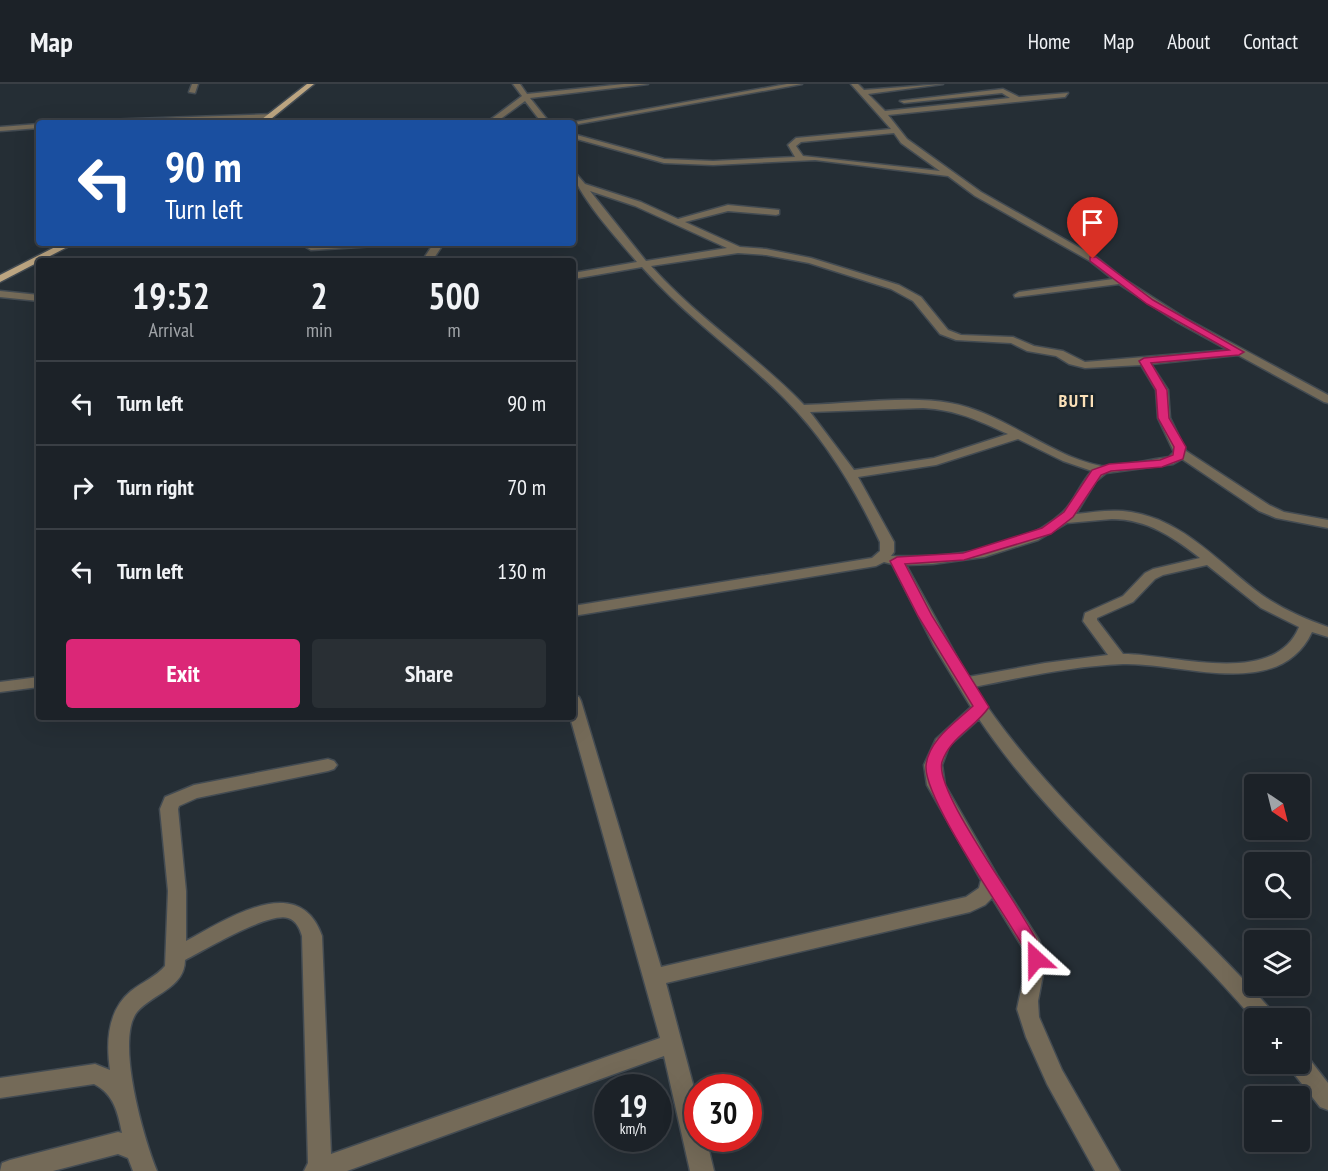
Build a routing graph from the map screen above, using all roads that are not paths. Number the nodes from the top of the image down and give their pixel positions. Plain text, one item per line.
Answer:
1 (311, 84) edge
2 (516, 84) edge
3 (645, 84) edge
4 (798, 84) edge
5 (854, 84) edge
6 (940, 84) edge
7 (862, 92) junction
8 (1065, 95) dead end
9 (527, 96) junction
10 (1020, 101) junction
11 (896, 102) dead end
12 (884, 108) junction
13 (271, 116) junction
14 (160, 120) edge
15 (265, 120) edge
16 (494, 120) edge
17 (544, 120) edge
18 (576, 122) edge
19 (36, 126) edge
20 (0, 129) edge
21 (896, 131) junction
22 (576, 137) edge
23 (800, 158) junction
24 (949, 175) junction
25 (576, 178) edge
26 (776, 212) dead end
27 (677, 222) junction
28 (64, 246) edge
29 (327, 246) edge
30 (311, 247) dead end
31 (738, 250) junction
32 (41, 258) edge
33 (36, 260) edge
34 (646, 264) junction
35 (576, 276) edge
36 (0, 279) edge
37 (1121, 281) junction
38 (0, 294) edge
39 (1018, 295) dead end
40 (36, 298) edge
41 (1239, 352) junction
42 (1144, 361) junction
43 (1328, 400) edge
44 (801, 409) junction
45 (1018, 435) junction
46 (1181, 453) junction
47 (1102, 470) junction
48 (849, 475) junction
49 (1063, 519) junction
50 (1328, 524) edge
51 (889, 560) junction
52 (1210, 560) junction
53 (576, 610) edge
54 (1307, 626) junction
55 (1328, 632) edge
56 (1119, 659) junction
57 (36, 682) edge
58 (966, 683) junction
59 (0, 687) edge
60 (981, 707) junction
61 (576, 711) edge
62 (328, 765) dead end
63 (990, 880) junction
64 (175, 956) junction
65 (655, 977) junction
66 (1256, 1008) edge
67 (673, 1043) junction
68 (1308, 1074) edge
69 (0, 1088) edge
70 (123, 1093) junction
71 (1328, 1100) edge
72 (136, 1150) junction
73 (318, 1170) edge
74 (10, 1171) edge
75 (145, 1171) edge
76 (702, 1171) edge
77 (1108, 1171) edge

1 - 13 main road
2 - 9 street
3 - 9 street
4 - 18 street
5 - 7 street
6 - 7 street
7 - 12 street
8 - 10 street
9 - 16 street
9 - 17 street
10 - 11 street
10 - 12 street
12 - 21 street
13 - 14 street
13 - 15 main road
19 - 20 street
21 - 23 street
21 - 24 street
22 - 23 street
23 - 24 street
24 - 37 street
25 - 27 street
25 - 34 street
26 - 27 street
27 - 31 street
28 - 32 main road
29 - 30 street
31 - 34 street
31 - 42 street
33 - 36 main road
34 - 35 street
34 - 44 street
37 - 39 street
37 - 41 street
38 - 40 street
41 - 42 street
41 - 43 street
42 - 46 street
44 - 45 street
44 - 48 street
45 - 47 street
45 - 48 street
46 - 47 street
46 - 50 street
47 - 49 street
48 - 51 street
49 - 51 street
49 - 52 street
51 - 53 street
51 - 58 street
52 - 54 street
52 - 56 street
54 - 55 street
54 - 56 street
56 - 58 street
57 - 59 street
58 - 60 street
60 - 63 street
60 - 66 street
61 - 65 street
62 - 64 street
63 - 65 street
63 - 77 street
64 - 70 street
64 - 73 street
65 - 67 street
67 - 73 street
67 - 76 street
68 - 71 street
69 - 70 street
70 - 72 street
72 - 74 street
72 - 75 street

